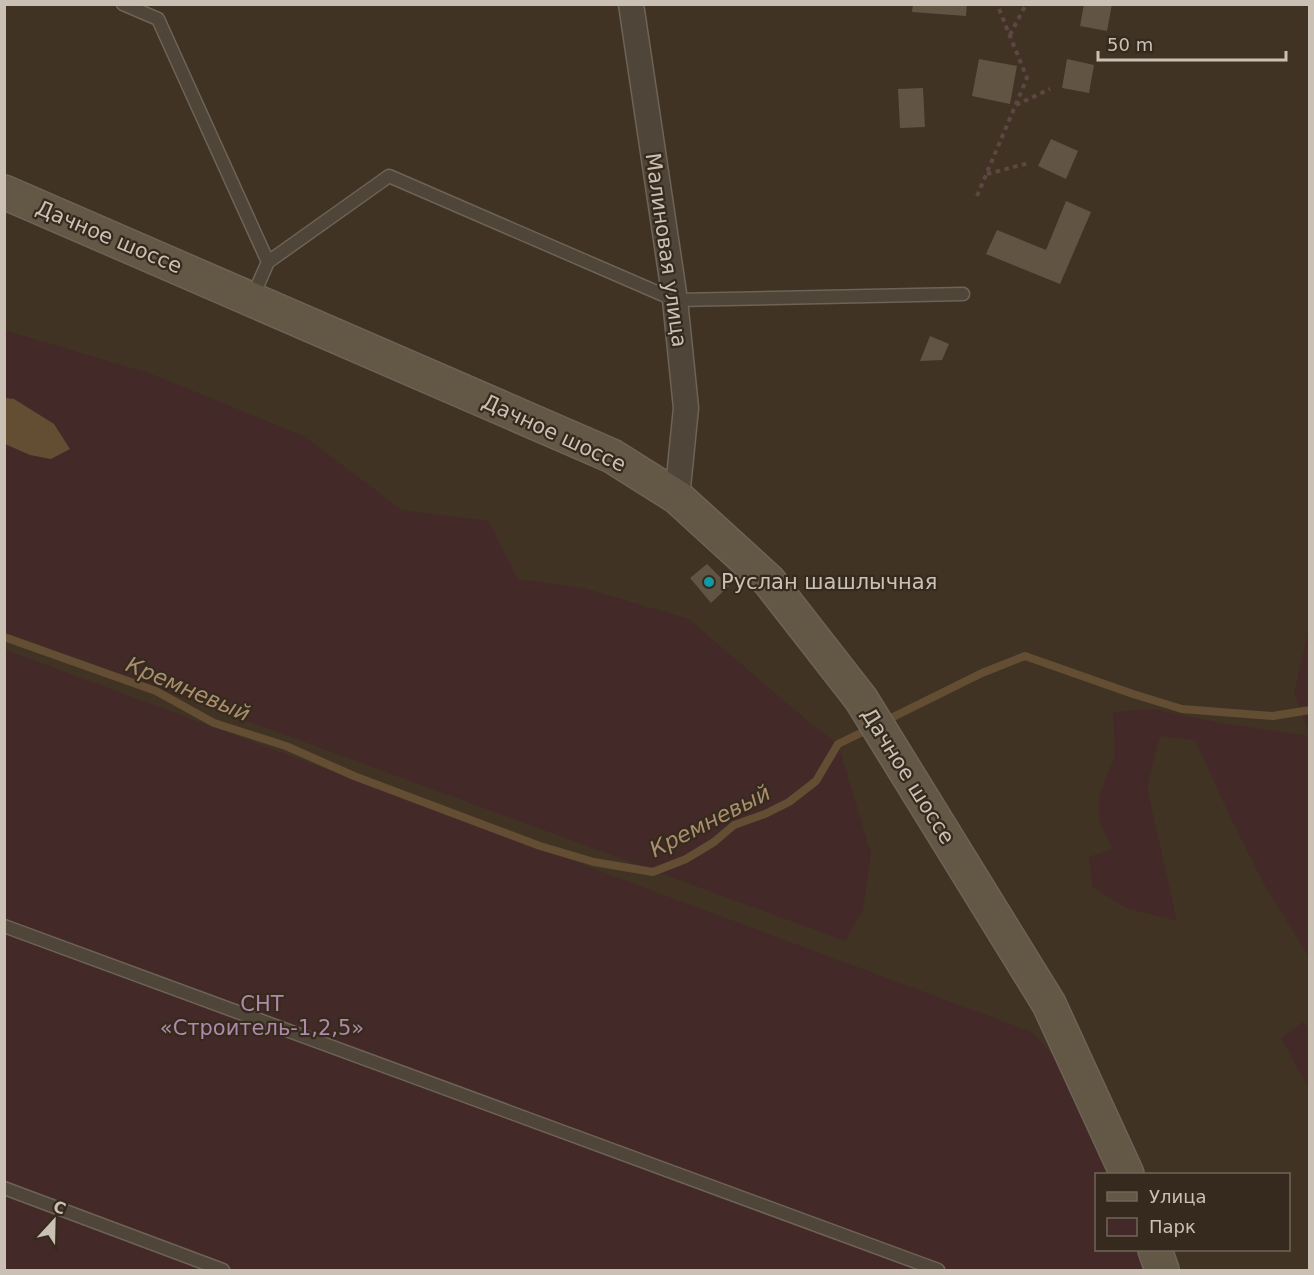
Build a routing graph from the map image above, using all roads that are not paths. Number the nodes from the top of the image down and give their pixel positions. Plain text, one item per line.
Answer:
1 (123, 4) edge
2 (631, 4) edge
3 (4, 192) edge
4 (268, 262) junction
5 (963, 294) dead end
6 (252, 299) junction
7 (675, 300) junction
8 (677, 496) junction
9 (4, 926) edge
10 (1127, 1173) edge
11 (4, 1188) edge
12 (1155, 1251) edge
13 (224, 1270) edge
14 (938, 1270) edge
15 (1162, 1270) edge

1 - 4 lane
2 - 7 street, Малиновая улица
3 - 6 main road, Дачное шоссе
4 - 6 lane
4 - 7 lane
5 - 7 lane
6 - 8 main road, Дачное шоссе
7 - 8 street, Малиновая улица
8 - 10 main road, Дачное шоссе
9 - 14 lane
11 - 13 lane
12 - 15 main road

